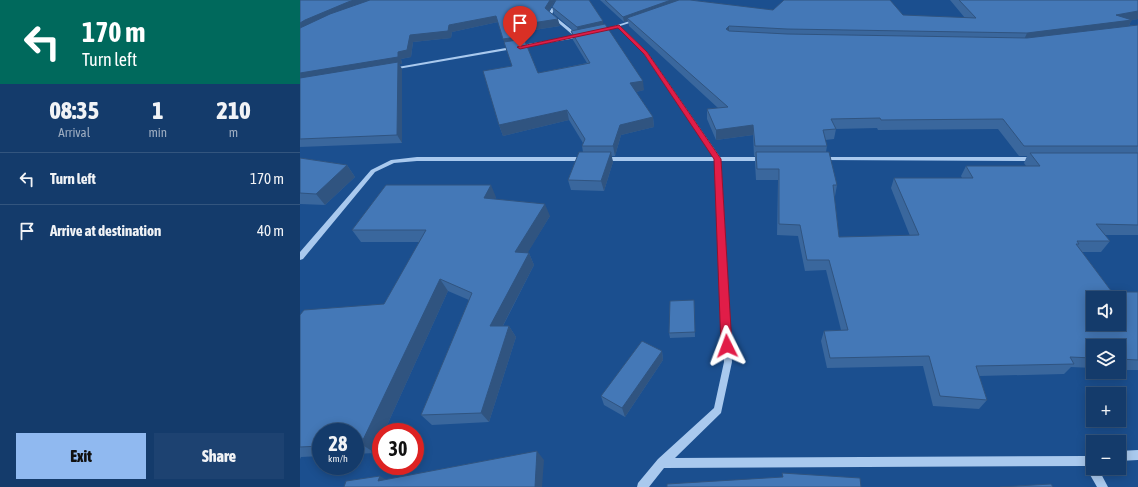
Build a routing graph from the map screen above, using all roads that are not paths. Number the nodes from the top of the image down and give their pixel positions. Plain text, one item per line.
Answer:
1 (563, 0) edge
2 (640, 19) edge
3 (619, 27) junction
4 (598, 32) edge
5 (584, 35) edge
6 (577, 37) junction
7 (384, 71) edge
8 (718, 159) junction
9 (773, 159) edge
10 (813, 159) edge
11 (1043, 159) edge
12 (300, 257) edge
13 (1138, 455) edge
14 (1126, 456) edge
15 (1086, 460) edge
16 (662, 463) junction
17 (1097, 475) edge
18 (642, 487) edge
19 (1103, 487) edge

1 - 6 street
2 - 3 street
3 - 4 street
3 - 8 street
5 - 6 street
6 - 7 street
8 - 9 street
8 - 12 street
8 - 16 street
10 - 11 street
13 - 14 street
15 - 16 street
16 - 18 street
17 - 19 street

